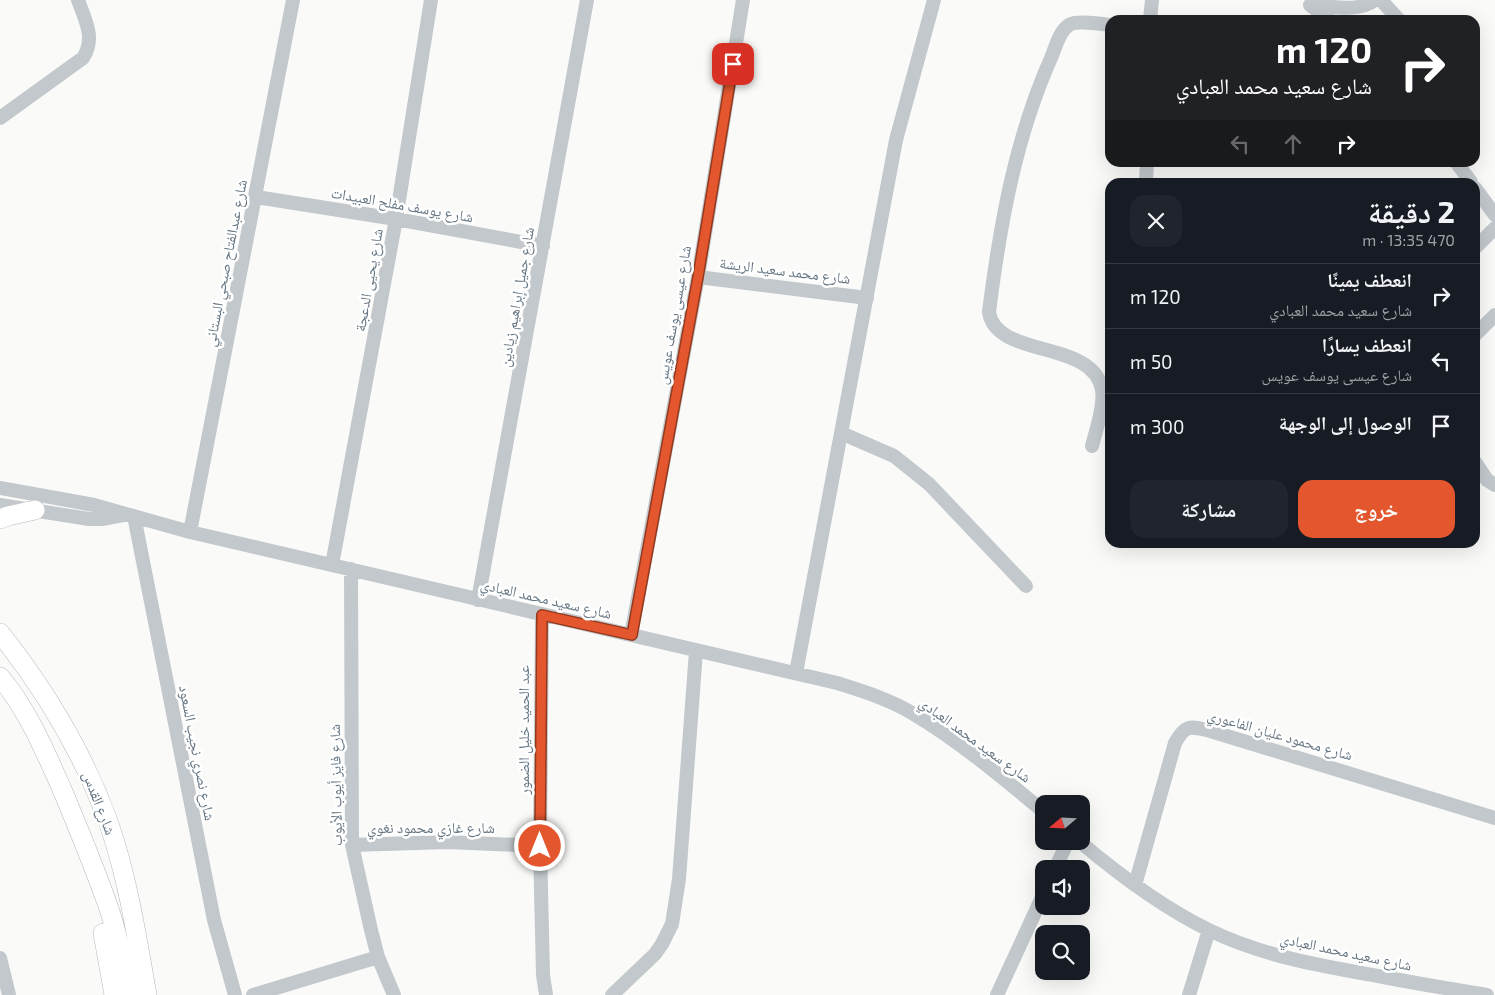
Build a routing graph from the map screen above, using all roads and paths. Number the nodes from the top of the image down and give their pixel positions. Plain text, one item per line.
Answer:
1 (78, 0) edge
2 (293, 0) edge
3 (431, 0) edge
4 (587, 0) edge
5 (743, 0) edge
6 (934, 0) edge
7 (1152, 0) edge
8 (1375, 0) edge
9 (1381, 0) edge
10 (1306, 3) edge
11 (1150, 15) edge
12 (1322, 15) edge
13 (1394, 15) edge
14 (1105, 24) edge
15 (0, 118) edge
16 (1480, 195) edge
17 (256, 197) junction
18 (1495, 215) edge
19 (396, 219) junction
20 (1495, 228) edge
21 (1480, 243) edge
22 (543, 246) junction
23 (698, 277) junction
24 (867, 298) junction
25 (1495, 315) edge
26 (1480, 330) edge
27 (841, 433) junction
28 (1092, 446) dead end
29 (1480, 470) edge
30 (1495, 485) edge
31 (0, 488) edge
32 (0, 505) edge
33 (35, 510) junction
34 (130, 515) junction
35 (0, 520) edge
36 (190, 532) junction
37 (332, 566) junction
38 (351, 569) junction
39 (1026, 586) dead end
40 (478, 600) junction
41 (542, 615) junction
42 (0, 633) edge
43 (632, 635) junction
44 (696, 651) junction
45 (796, 673) junction
46 (1, 681) edge
47 (87, 770) junction
48 (60, 785) junction
49 (1035, 805) edge
50 (1495, 818) edge
51 (352, 845) junction
52 (540, 846) junction
53 (1090, 850) edge
54 (1135, 885) junction
55 (108, 904) junction
56 (1035, 913) edge
57 (1209, 930) junction
58 (378, 957) junction
59 (0, 958) edge
60 (1454, 992) edge
61 (9, 995) edge
62 (114, 995) edge
63 (130, 995) edge
64 (147, 995) edge
65 (234, 995) edge
66 (253, 995) edge
67 (394, 995) edge
68 (546, 995) edge
69 (612, 995) edge
70 (997, 995) edge
71 (1189, 995) edge
72 (1487, 995) edge

1 - 15 street
2 - 17 street, شارع عبدالفتاح صبحي البستاني
3 - 19 street, شارع يحيى الدعجة
4 - 22 street, شارع جميل إبراهيم زيادين
5 - 23 street, شارع عيسى يوسف عويس
6 - 24 street
7 - 11 street
8 - 10 street
9 - 13 street
10 - 12 street
14 - 28 street
16 - 18 street
17 - 19 street, شارع يوسف مفلح العبيدات
17 - 36 street, شارع عبدالفتاح صبحي البستاني
19 - 22 street, شارع يوسف مفلح العبيدات
19 - 37 street, شارع يحيى الدعجة
20 - 21 street
22 - 40 street, شارع جميل إبراهيم زيادين
23 - 24 street, شارع محمد سعيد الريشة
23 - 43 street, شارع عيسى يوسف عويس
24 - 27 street
25 - 26 street
27 - 39 street
27 - 45 street
29 - 30 street
31 - 34 street, شارع سعيد محمد العبادي
32 - 33 street, شارع سعيد محمد العبادي
33 - 34 street, شارع سعيد محمد العبادي
33 - 35 highway
34 - 36 street, شارع سعيد محمد العبادي
34 - 65 street, شارع نصري نجيب السعود
36 - 37 street, شارع سعيد محمد العبادي
37 - 38 street, شارع سعيد محمد العبادي
38 - 40 street, شارع سعيد محمد العبادي
38 - 51 street, شارع فايز أيوب الأيوب
40 - 41 street, شارع سعيد محمد العبادي
41 - 43 street, شارع سعيد محمد العبادي
41 - 52 street, عبد الحميد خليل الضمور
42 - 47 highway, شارع القدس
43 - 44 street, شارع سعيد محمد العبادي
44 - 45 street, شارع سعيد محمد العبادي
44 - 69 street
45 - 49 street, شارع سعيد محمد العبادي
46 - 48 highway, شارع القدس
47 - 48 highway
47 - 64 highway, شارع القدس
48 - 55 highway, شارع القدس
50 - 54 street, شارع محمود عليان الفاعوري
51 - 52 street, شارع غازي محمود نغوي
51 - 58 street, شارع فايز أيوب الأيوب
52 - 68 street, عبد الحميد خليل الضمور
53 - 54 street, شارع سعيد محمد العبادي
54 - 57 street, شارع سعيد محمد العبادي
55 - 62 highway
55 - 63 highway, شارع القدس
56 - 70 street
57 - 60 street, شارع سعيد محمد العبادي
57 - 71 street
58 - 66 street
58 - 67 street, شارع فايز أيوب الأيوب
59 - 61 street
60 - 72 street, شارع سعيد محمد العبادي

